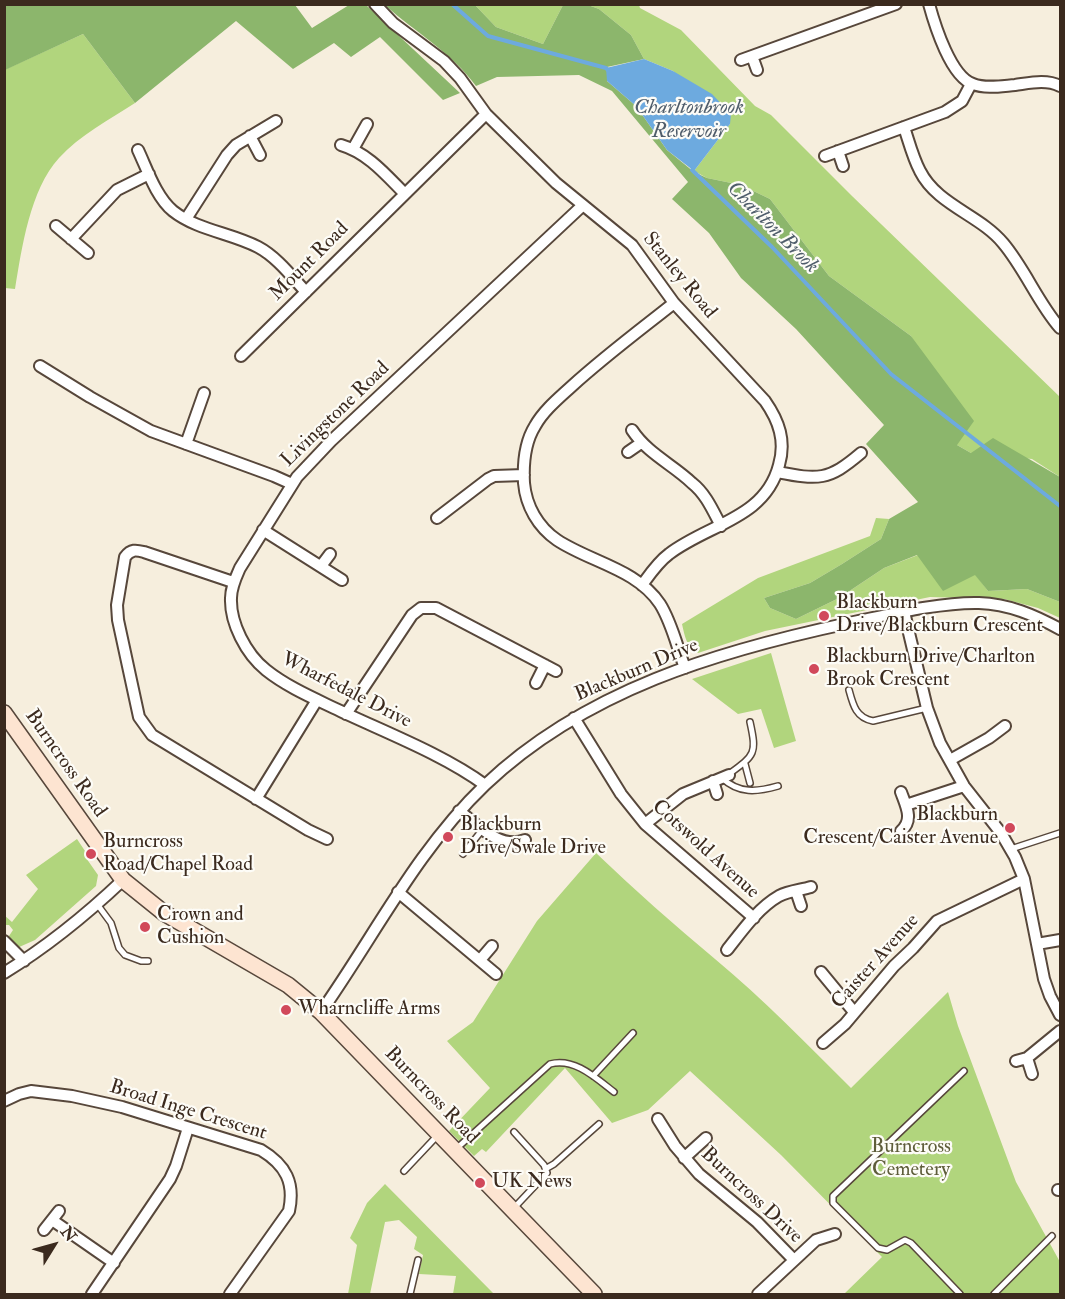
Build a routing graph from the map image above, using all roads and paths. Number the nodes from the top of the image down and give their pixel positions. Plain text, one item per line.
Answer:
1 (375, 4) edge
2 (896, 4) edge
3 (930, 4) edge
4 (752, 57) junction
5 (741, 60) dead end
6 (757, 70) dead end
7 (971, 84) junction
8 (1060, 86) edge
9 (486, 114) junction
10 (276, 121) dead end
11 (367, 124) dead end
12 (904, 127) junction
13 (250, 136) junction
14 (341, 145) dead end
15 (354, 148) junction
16 (138, 150) dead end
17 (838, 151) junction
18 (260, 155) dead end
19 (825, 156) dead end
20 (843, 166) dead end
21 (149, 174) junction
22 (405, 194) junction
23 (582, 206) junction
24 (186, 219) junction
25 (56, 226) dead end
26 (71, 239) junction
27 (88, 253) dead end
28 (306, 292) junction
29 (674, 303) junction
30 (1060, 327) edge
31 (241, 356) dead end
32 (40, 366) dead end
33 (204, 393) dead end
34 (632, 430) dead end
35 (640, 443) junction
36 (186, 444) junction
37 (628, 452) dead end
38 (861, 453) dead end
39 (777, 472) junction
40 (524, 475) junction
41 (292, 484) junction
42 (437, 518) dead end
43 (721, 526) junction
44 (263, 530) junction
45 (330, 554) dead end
46 (321, 566) junction
47 (342, 580) dead end
48 (233, 582) junction
49 (642, 585) junction
50 (904, 612) junction
51 (1060, 628) edge
52 (546, 665) junction
53 (685, 668) junction
54 (556, 671) dead end
55 (536, 683) dead end
56 (849, 690) dead end
57 (317, 700) junction
58 (927, 708) junction
59 (4, 713) edge
60 (346, 714) junction
61 (574, 718) junction
62 (750, 722) dead end
63 (1005, 726) dead end
64 (950, 760) junction
65 (745, 764) junction
66 (721, 778) junction
67 (750, 783) dead end
68 (485, 785) junction
69 (778, 786) dead end
70 (964, 786) junction
71 (901, 792) dead end
72 (717, 794) dead end
73 (256, 799) junction
74 (906, 805) junction
75 (459, 812) junction
76 (645, 824) junction
77 (483, 829) junction
78 (901, 831) dead end
79 (1060, 833) edge
80 (327, 838) dead end
81 (525, 840) dead end
82 (1010, 849) junction
83 (463, 854) dead end
84 (1024, 879) junction
85 (123, 880) junction
86 (811, 887) dead end
87 (796, 891) junction
88 (398, 892) junction
89 (98, 904) junction
90 (801, 906) dead end
91 (754, 918) junction
92 (1060, 940) edge
93 (4, 941) edge
94 (1037, 944) junction
95 (492, 946) dead end
96 (727, 950) dead end
97 (480, 960) junction
98 (24, 961) junction
99 (148, 961) dead end
100 (821, 972) dead end
101 (4, 973) edge
102 (496, 974) dead end
103 (321, 1012) junction
104 (854, 1012) junction
105 (1060, 1015) edge
106 (1060, 1031) edge
107 (633, 1034) dead end
108 (823, 1043) dead end
109 (1028, 1058) junction
110 (1016, 1061) dead end
111 (964, 1071) dead end
112 (1032, 1074) dead end
113 (593, 1076) junction
114 (614, 1092) dead end
115 (4, 1101) edge
116 (658, 1119) dead end
117 (599, 1124) dead end
118 (188, 1128) junction
119 (514, 1132) dead end
120 (438, 1135) junction
121 (706, 1138) dead end
122 (454, 1150) junction
123 (684, 1158) junction
124 (547, 1168) junction
125 (404, 1171) dead end
126 (512, 1210) junction
127 (44, 1230) dead end
128 (835, 1233) dead end
129 (1052, 1236) dead end
130 (418, 1260) dead end
131 (794, 1260) junction
132 (114, 1263) junction
133 (92, 1294) edge
134 (230, 1294) edge
135 (410, 1294) edge
136 (594, 1294) edge
137 (758, 1294) edge
138 (960, 1294) edge
139 (994, 1294) edge

1 - 9 street, Stanley Road
2 - 4 street
3 - 7 street
4 - 5 street
4 - 6 street
7 - 8 street
7 - 12 street
9 - 22 street, Mount Road
9 - 23 street, Stanley Road
10 - 13 street
11 - 15 street
12 - 17 street
12 - 30 street
13 - 18 street
13 - 24 street
14 - 15 street
15 - 22 street
16 - 21 street
17 - 19 street
17 - 20 street
21 - 24 street
21 - 26 street
22 - 28 street, Mount Road
23 - 29 street, Stanley Road
23 - 41 street, Livingstone Road
24 - 28 street
25 - 26 street
26 - 27 street
28 - 31 street, Mount Road
29 - 39 street, Stanley Road
29 - 40 street
32 - 36 street, Livingstone Road
33 - 36 street
34 - 35 street
35 - 37 street
35 - 43 street
36 - 41 street, Livingstone Road
38 - 39 street
39 - 43 street, Stanley Road
40 - 42 street
40 - 49 street
41 - 44 street, Wharfedale Drive
43 - 49 street, Stanley Road
44 - 46 street
44 - 48 street, Wharfedale Drive
45 - 46 street
46 - 47 street
48 - 57 street, Wharfedale Drive
48 - 73 street
49 - 53 street
50 - 51 street, Blackburn Drive
50 - 53 street, Blackburn Drive
50 - 58 street
52 - 54 street
52 - 55 street
52 - 60 street
53 - 61 street, Blackburn Drive
56 - 58 lane
57 - 60 street, Wharfedale Drive
57 - 73 street
58 - 64 street
59 - 85 main road, Burncross Road
60 - 68 street, Wharfedale Drive
61 - 68 street, Blackburn Drive
61 - 76 street, Cotswold Avenue
62 - 65 lane
63 - 64 street
64 - 70 street
65 - 66 lane
65 - 67 lane
66 - 69 lane
66 - 72 street
66 - 76 street
68 - 75 street, Blackburn Drive
70 - 74 street
70 - 82 street
71 - 74 street
73 - 80 street
74 - 78 street
75 - 77 street
75 - 88 street, Blackburn Drive
76 - 91 street, Cotswold Avenue
77 - 81 street
77 - 83 lane
79 - 82 lane
82 - 84 street
84 - 94 street
84 - 104 street, Caister Avenue
85 - 89 street
85 - 103 main road, Burncross Road
86 - 87 street, Cotswold Avenue
87 - 90 street
87 - 91 street, Cotswold Avenue
88 - 97 street
88 - 103 street, Blackburn Drive
89 - 98 street
89 - 99 lane
91 - 96 street, Cotswold Avenue
92 - 94 street
93 - 98 street
94 - 105 street
95 - 97 street
97 - 102 street
98 - 101 street
100 - 104 street
103 - 120 main road, Burncross Road
104 - 108 street, Caister Avenue
106 - 109 street
107 - 113 lane
109 - 110 street
109 - 112 street
111 - 138 lane
113 - 114 lane
113 - 122 lane
115 - 118 street, Broad Inge Crescent
116 - 123 street, Burncross Drive
117 - 124 lane
118 - 132 street
118 - 134 street, Broad Inge Crescent
119 - 124 lane
120 - 122 main road, Burncross Road
120 - 125 lane
121 - 123 street, Burncross Drive
122 - 126 main road, Burncross Road
123 - 131 street, Burncross Drive
124 - 126 lane
126 - 136 main road, Burncross Road
127 - 132 street
128 - 131 street, Burncross Drive
129 - 139 lane
130 - 135 lane
131 - 137 street, Burncross Drive
132 - 133 street

